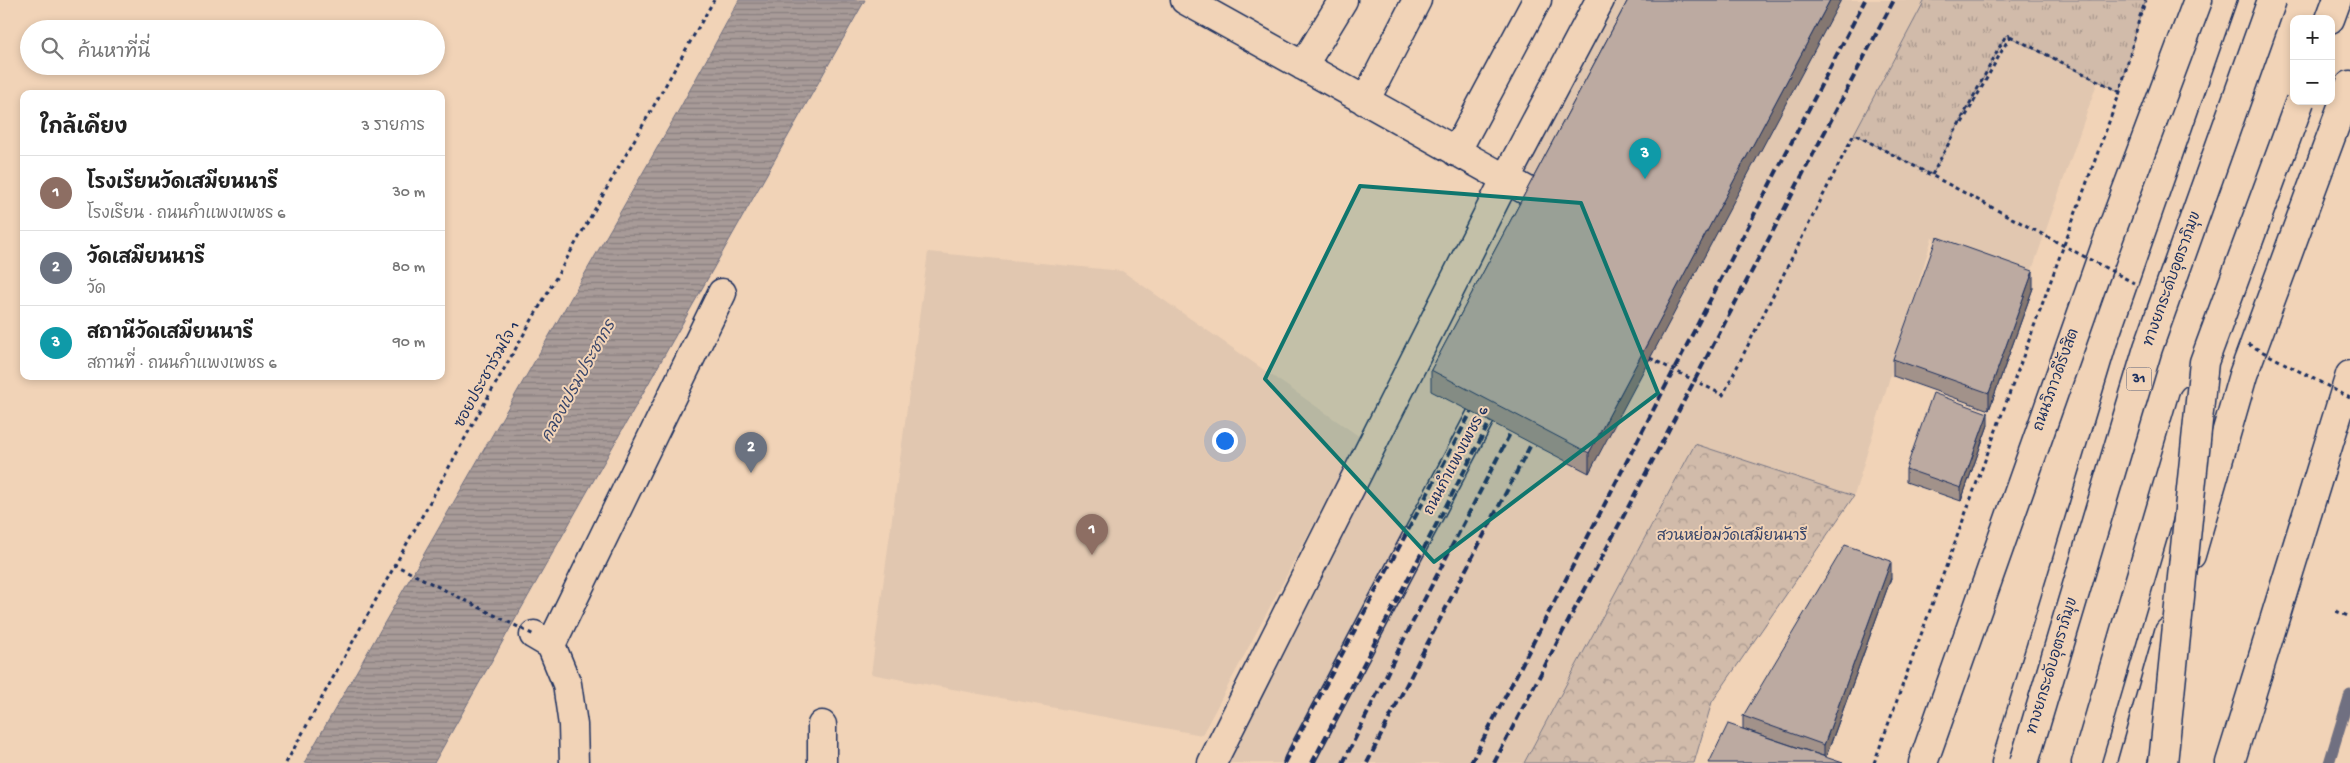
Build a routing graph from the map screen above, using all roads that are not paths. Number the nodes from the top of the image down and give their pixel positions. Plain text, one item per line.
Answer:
1 (1185, 0) edge
2 (1343, 0) edge
3 (1417, 0) edge
4 (1537, 0) edge
5 (1600, 0) edge
6 (2198, 0) edge
7 (2253, 0) edge
8 (2272, 0) edge
9 (2337, 0) edge
10 (2331, 15) edge
11 (1303, 66) junction
12 (2350, 85) edge
13 (1365, 101) junction
14 (2299, 105) edge
15 (1456, 152) junction
16 (1505, 180) junction
17 (1583, 221) edge
18 (722, 292) dead end
19 (1510, 361) edge
20 (2204, 362) junction
21 (2350, 375) edge
22 (822, 725) dead end
23 (574, 763) edge
24 (822, 763) edge
25 (1212, 763) edge
26 (1298, 763) edge
27 (1924, 763) edge
28 (2006, 763) edge
29 (2024, 763) edge
30 (2086, 763) edge
31 (2132, 763) edge
32 (2163, 763) edge
33 (2230, 763) edge

1 - 11 main road
2 - 11 main road
3 - 13 main road
4 - 15 main road
5 - 16 main road
6 - 27 main road, ถนนวิภาวดีรังสิต
7 - 28 main road, 31
8 - 29 main road, ทางยกระดับอุตราภิมุข / 31, bridge
9 - 10 main road
11 - 13 main road
12 - 31 main road
13 - 15 main road
14 - 20 main road, bridge
15 - 16 main road
16 - 17 main road
16 - 25 main road
18 - 23 main road
19 - 26 main road, ถนนกำแพงเพชร 6
20 - 30 main road, bridge
20 - 32 main road, bridge
21 - 33 main road
22 - 24 main road

